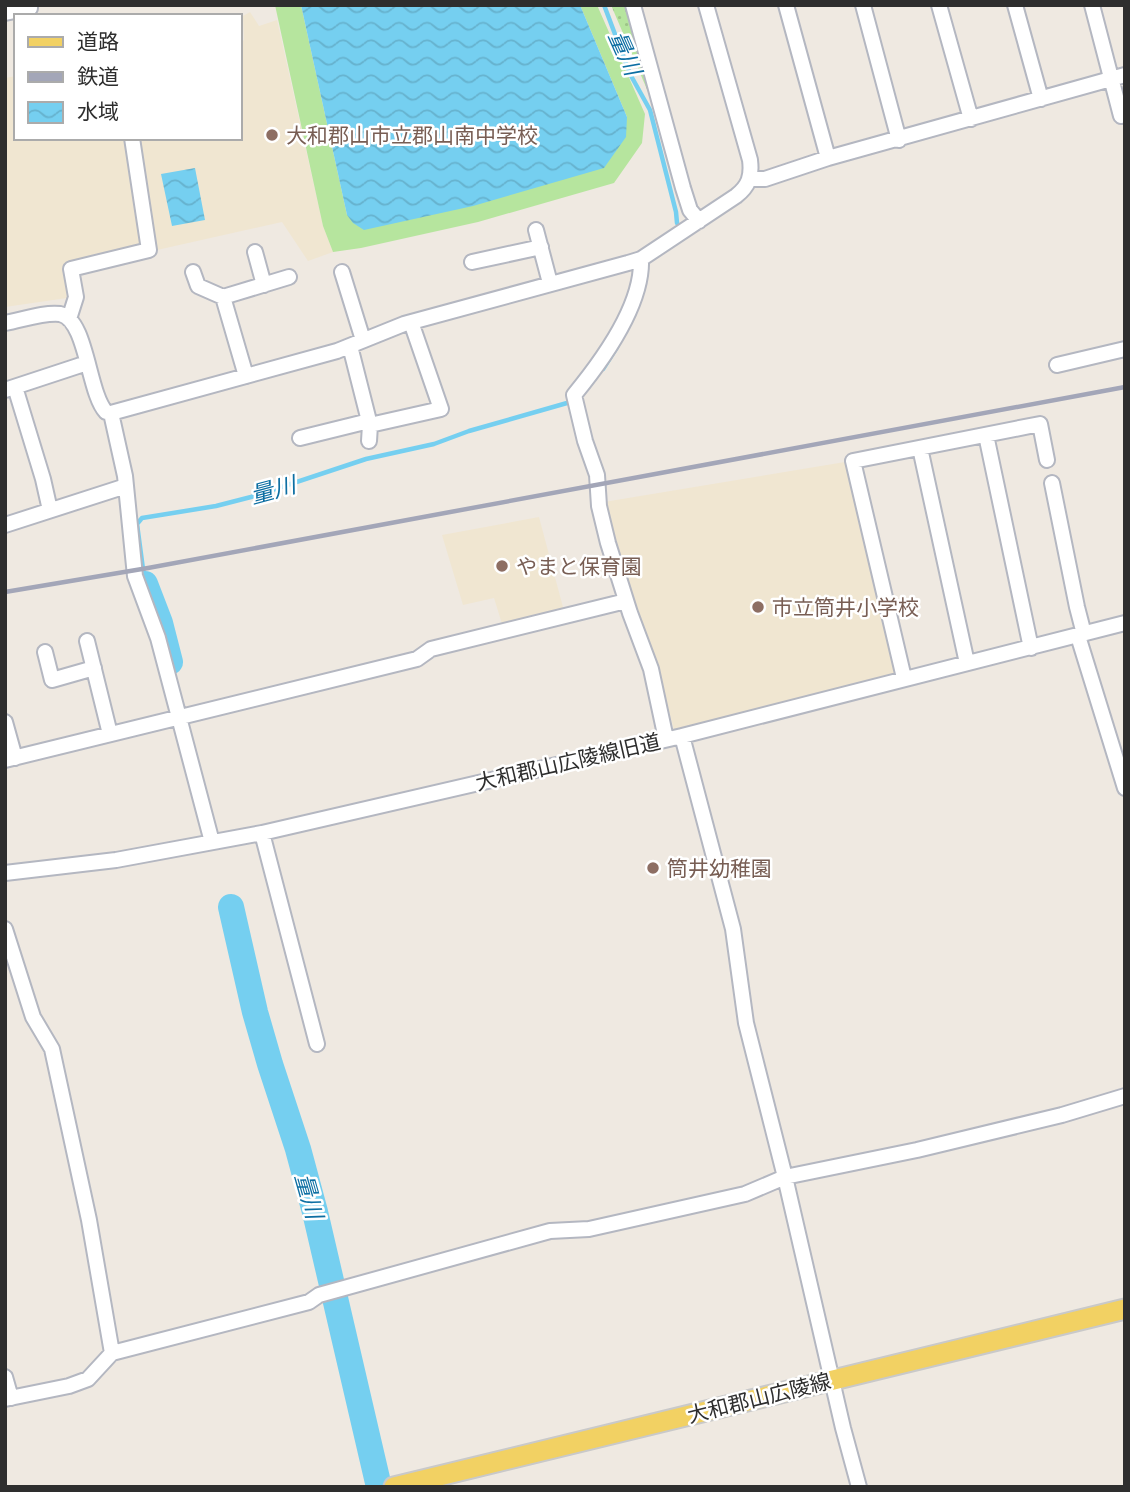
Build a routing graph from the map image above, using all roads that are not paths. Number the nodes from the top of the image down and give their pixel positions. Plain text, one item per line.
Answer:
1 (633, 5) edge
2 (706, 5) edge
3 (786, 5) edge
4 (863, 5) edge
5 (939, 5) edge
6 (1015, 5) edge
7 (1092, 5) edge
8 (30, 10) edge
9 (5, 13) edge
10 (1118, 77) edge
11 (1041, 99) junction
12 (1121, 116) dead end
13 (971, 119) junction
14 (899, 139) junction
15 (132, 140) edge
16 (828, 158) junction
17 (750, 179) junction
18 (699, 221) junction
19 (536, 230) dead end
20 (541, 247) junction
21 (255, 252) dead end
22 (641, 258) junction
23 (472, 262) dead end
24 (193, 272) dead end
25 (342, 272) dead end
26 (289, 278) dead end
27 (551, 283) junction
28 (264, 285) junction
29 (223, 297) junction
30 (69, 319) junction
31 (411, 322) junction
32 (5, 323) edge
33 (356, 343) junction
34 (1125, 349) edge
35 (87, 363) junction
36 (1057, 365) dead end
37 (246, 376) junction
38 (10, 389) edge
39 (111, 413) junction
40 (370, 423) junction
41 (986, 435) junction
42 (300, 438) dead end
43 (369, 441) dead end
44 (920, 448) junction
45 (1047, 460) dead end
46 (1052, 483) dead end
47 (126, 485) junction
48 (50, 510) junction
49 (5, 525) edge
50 (626, 601) junction
51 (1125, 623) edge
52 (1081, 635) junction
53 (87, 641) dead end
54 (1031, 648) junction
55 (45, 652) dead end
56 (967, 663) junction
57 (94, 668) junction
58 (904, 678) junction
59 (182, 716) junction
60 (5, 722) edge
61 (110, 734) junction
62 (682, 736) junction
63 (666, 738) junction
64 (10, 759) edge
65 (1125, 788) edge
66 (262, 833) junction
67 (212, 842) junction
68 (5, 873) edge
69 (5, 929) edge
70 (317, 1044) dead end
71 (1125, 1096) edge
72 (785, 1177) junction
73 (1125, 1309) edge
74 (112, 1353) junction
75 (5, 1377) edge
76 (832, 1381) junction
77 (8, 1398) edge
78 (394, 1487) edge
79 (859, 1487) edge

1 - 18 street
2 - 17 street
3 - 16 street
4 - 14 street
5 - 13 street
6 - 11 street
7 - 10 street
8 - 9 street
10 - 11 street
10 - 12 street
11 - 13 street
13 - 14 street
14 - 16 street
15 - 30 street
16 - 17 street
17 - 18 street
18 - 22 street
19 - 20 street
20 - 23 street
20 - 27 street
21 - 28 street
22 - 27 street
22 - 50 street
24 - 29 street
25 - 33 street
26 - 28 street
27 - 31 street
28 - 29 street
29 - 37 street
30 - 32 street
30 - 35 street
31 - 33 street
31 - 40 street
33 - 37 street
33 - 40 street
34 - 36 street
35 - 38 street
35 - 39 street
37 - 39 street
38 - 48 street
39 - 47 street
40 - 42 street
40 - 43 street
41 - 44 street
41 - 45 street
41 - 54 street
44 - 56 street
44 - 58 street
46 - 52 street
47 - 48 street
47 - 59 street
48 - 49 street
50 - 59 street
50 - 63 street
51 - 52 street, 大和郡山広陵線旧道
52 - 54 street, 大和郡山広陵線旧道
52 - 65 street
53 - 57 street
54 - 56 street, 大和郡山広陵線旧道
55 - 57 street
56 - 58 street, 大和郡山広陵線旧道
57 - 61 street
58 - 62 street, 大和郡山広陵線旧道
59 - 61 street
59 - 67 street
60 - 64 street
61 - 64 street
62 - 63 street, 大和郡山広陵線旧道
62 - 72 street
63 - 66 street, 大和郡山広陵線旧道
66 - 67 street, 大和郡山広陵線旧道
66 - 70 street
67 - 68 street, 大和郡山広陵線旧道
69 - 74 street
71 - 72 street
72 - 74 street
72 - 76 street
73 - 76 main road, 大和郡山広陵線
74 - 77 street
75 - 77 street
76 - 78 main road, 大和郡山広陵線
76 - 79 street

